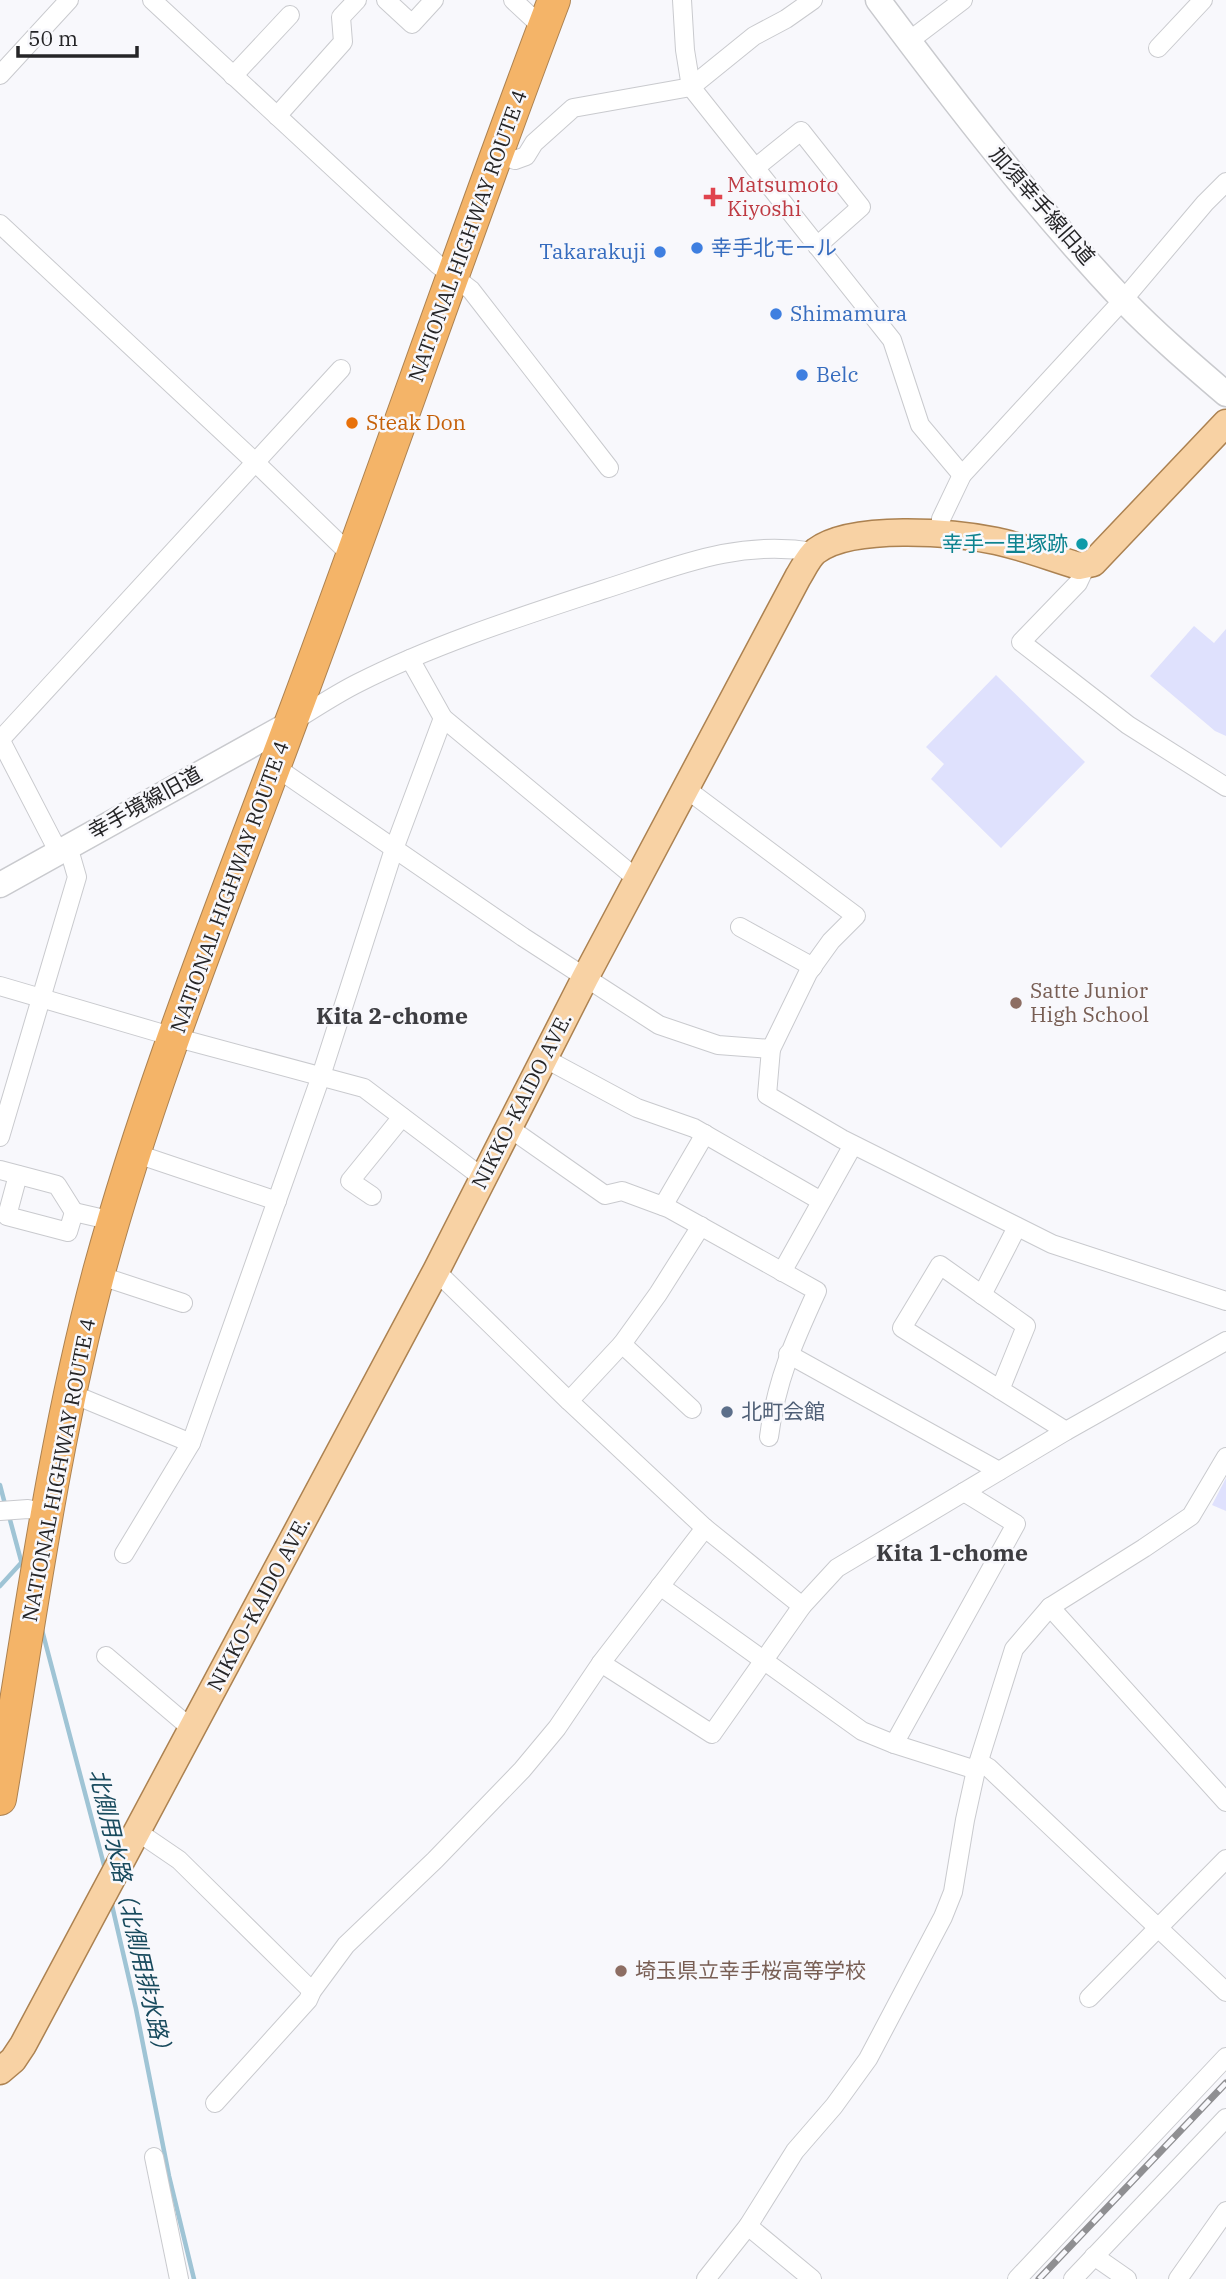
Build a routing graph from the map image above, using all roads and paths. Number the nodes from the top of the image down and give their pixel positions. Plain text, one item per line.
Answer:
1 (69, 0) edge
2 (152, 0) edge
3 (357, 0) edge
4 (386, 0) edge
5 (434, 0) edge
6 (513, 0) edge
7 (682, 0) edge
8 (813, 0) edge
9 (877, 0) edge
10 (963, 0) edge
11 (1203, 0) edge
12 (548, 14) edge
13 (290, 15) dead end
14 (909, 41) junction
15 (1158, 48) dead end
16 (0, 75) edge
17 (233, 76) junction
18 (691, 87) junction
19 (277, 116) junction
20 (497, 153) junction
21 (755, 168) junction
22 (1226, 182) edge
23 (0, 224) edge
24 (817, 246) junction
25 (453, 276) junction
26 (1123, 300) junction
27 (341, 369) dead end
28 (1226, 394) edge
29 (1226, 423) edge
30 (254, 461) junction
31 (610, 468) dead end
32 (962, 475) junction
33 (940, 534) junction
34 (814, 552) junction
35 (352, 556) junction
36 (1086, 566) junction
37 (410, 659) junction
38 (443, 718) junction
39 (291, 723) junction
40 (1, 739) edge
41 (274, 766) junction
42 (1226, 787) edge
43 (685, 788) junction
44 (63, 849) junction
45 (394, 849) junction
46 (637, 879) junction
47 (0, 885) edge
48 (740, 927) dead end
49 (813, 967) junction
50 (585, 978) junction
51 (0, 986) edge
52 (41, 998) junction
53 (174, 1037) junction
54 (771, 1049) junction
55 (544, 1058) junction
56 (321, 1076) junction
57 (401, 1117) junction
58 (508, 1127) junction
59 (705, 1134) junction
60 (0, 1137) edge
61 (853, 1145) junction
62 (134, 1153) junction
63 (0, 1170) edge
64 (18, 1175) junction
65 (483, 1178) junction
66 (372, 1196) dead end
67 (277, 1201) junction
68 (821, 1201) junction
69 (663, 1206) junction
70 (74, 1212) junction
71 (113, 1222) junction
72 (701, 1226) junction
73 (1017, 1227) junction
74 (436, 1270) junction
75 (782, 1272) junction
76 (98, 1275) junction
77 (982, 1295) junction
78 (1226, 1301) edge
79 (183, 1303) dead end
80 (1226, 1341) edge
81 (622, 1344) junction
82 (788, 1354) junction
83 (1000, 1390) junction
84 (70, 1393) junction
85 (569, 1401) junction
86 (692, 1409) dead end
87 (1066, 1431) junction
88 (769, 1437) dead end
89 (191, 1443) junction
90 (1226, 1457) edge
91 (999, 1471) junction
92 (964, 1492) junction
93 (0, 1511) edge
94 (49, 1513) junction
95 (705, 1528) junction
96 (124, 1554) dead end
97 (660, 1586) junction
98 (802, 1606) junction
99 (1050, 1607) junction
100 (106, 1656) dead end
101 (763, 1662) junction
102 (601, 1663) junction
103 (193, 1730) junction
104 (894, 1744) junction
105 (978, 1766) junction
106 (0, 1800) edge
107 (1226, 1802) edge
108 (138, 1832) junction
109 (1226, 1859) edge
110 (1158, 1926) junction
111 (312, 1991) junction
112 (1226, 1992) edge
113 (1089, 1998) dead end
114 (1226, 2057) edge
115 (0, 2071) edge
116 (215, 2102) dead end
117 (1226, 2118) edge
118 (154, 2157) dead end
119 (1226, 2211) edge
120 (748, 2226) junction
121 (1094, 2256) junction
122 (713, 2277) edge
123 (179, 2279) edge
124 (812, 2279) edge
125 (1017, 2279) edge
126 (1073, 2279) edge
127 (1127, 2279) edge
128 (1178, 2279) edge

1 - 16 street
2 - 17 street
3 - 19 street
4 - 5 street
6 - 12 street
7 - 18 street
8 - 18 street
9 - 14 street, 加須幸手線旧道
10 - 14 street
11 - 15 street
12 - 20 highway, NATIONAL HIGHWAY ROUTE 4
13 - 17 street
14 - 26 street, 加須幸手線旧道
17 - 19 street
18 - 20 street
18 - 21 street
19 - 25 street
20 - 25 highway, NATIONAL HIGHWAY ROUTE 4
21 - 24 street
21 - 24 street
22 - 26 street
23 - 30 street
24 - 32 street
25 - 31 street
25 - 35 highway, NATIONAL HIGHWAY ROUTE 4
26 - 28 street, 加須幸手線旧道
26 - 32 street
27 - 30 street
29 - 36 main road
30 - 35 street
30 - 40 street
32 - 33 street
33 - 34 main road
33 - 36 main road
34 - 37 street
34 - 43 main road, NIKKO-KAIDO AVE.
35 - 39 highway, NATIONAL HIGHWAY ROUTE 4
36 - 42 street
37 - 38 street
37 - 39 street
38 - 45 street
38 - 46 street
39 - 41 highway, NATIONAL HIGHWAY ROUTE 4
39 - 44 street, 幸手境線旧道
40 - 44 street
41 - 45 street
41 - 53 highway, NATIONAL HIGHWAY ROUTE 4
43 - 46 main road, NIKKO-KAIDO AVE.
43 - 49 street
44 - 47 street, 幸手境線旧道
44 - 52 street
45 - 50 street
45 - 56 street
46 - 50 main road, NIKKO-KAIDO AVE.
48 - 49 street
49 - 54 street
50 - 54 street
50 - 55 main road, NIKKO-KAIDO AVE.
51 - 52 street
52 - 53 street
52 - 60 street
53 - 56 street
53 - 62 highway, NATIONAL HIGHWAY ROUTE 4
54 - 61 street
55 - 58 main road, NIKKO-KAIDO AVE.
55 - 59 street
56 - 57 street
56 - 67 street
57 - 65 street
57 - 66 street
58 - 65 main road, NIKKO-KAIDO AVE.
58 - 69 street
59 - 68 street
59 - 69 street
61 - 68 street
61 - 73 street
62 - 67 street
62 - 71 highway, NATIONAL HIGHWAY ROUTE 4
63 - 64 street
64 - 70 street
64 - 70 street
65 - 74 main road, NIKKO-KAIDO AVE.
67 - 89 street
68 - 75 street
69 - 72 street
70 - 71 street
71 - 76 highway, NATIONAL HIGHWAY ROUTE 4
72 - 75 street
72 - 81 street
73 - 77 street
73 - 78 street
74 - 85 street
74 - 103 main road, NIKKO-KAIDO AVE.
75 - 82 street
76 - 79 street
76 - 84 highway, NATIONAL HIGHWAY ROUTE 4
77 - 83 street
77 - 83 street
80 - 87 street
81 - 85 street
81 - 86 street
82 - 88 street
82 - 91 street
83 - 87 street
84 - 89 street
84 - 94 highway, NATIONAL HIGHWAY ROUTE 4
85 - 95 street
87 - 91 street
89 - 96 street
90 - 99 street
91 - 92 street
92 - 98 street
92 - 104 street
93 - 94 street
94 - 106 highway, NATIONAL HIGHWAY ROUTE 4
95 - 97 street
95 - 98 street
97 - 101 street
97 - 102 street
98 - 101 street
99 - 105 street
99 - 107 street
100 - 103 street
101 - 102 street
101 - 104 street
102 - 111 street
103 - 108 main road, NIKKO-KAIDO AVE.
104 - 105 street
105 - 110 street
105 - 120 street
108 - 111 street
108 - 115 main road, NIKKO-KAIDO AVE.
109 - 110 street
110 - 112 street
110 - 113 street
111 - 116 street
114 - 125 street
117 - 121 street
118 - 123 street
119 - 128 street
120 - 122 street
120 - 124 street
121 - 126 street
121 - 127 street

